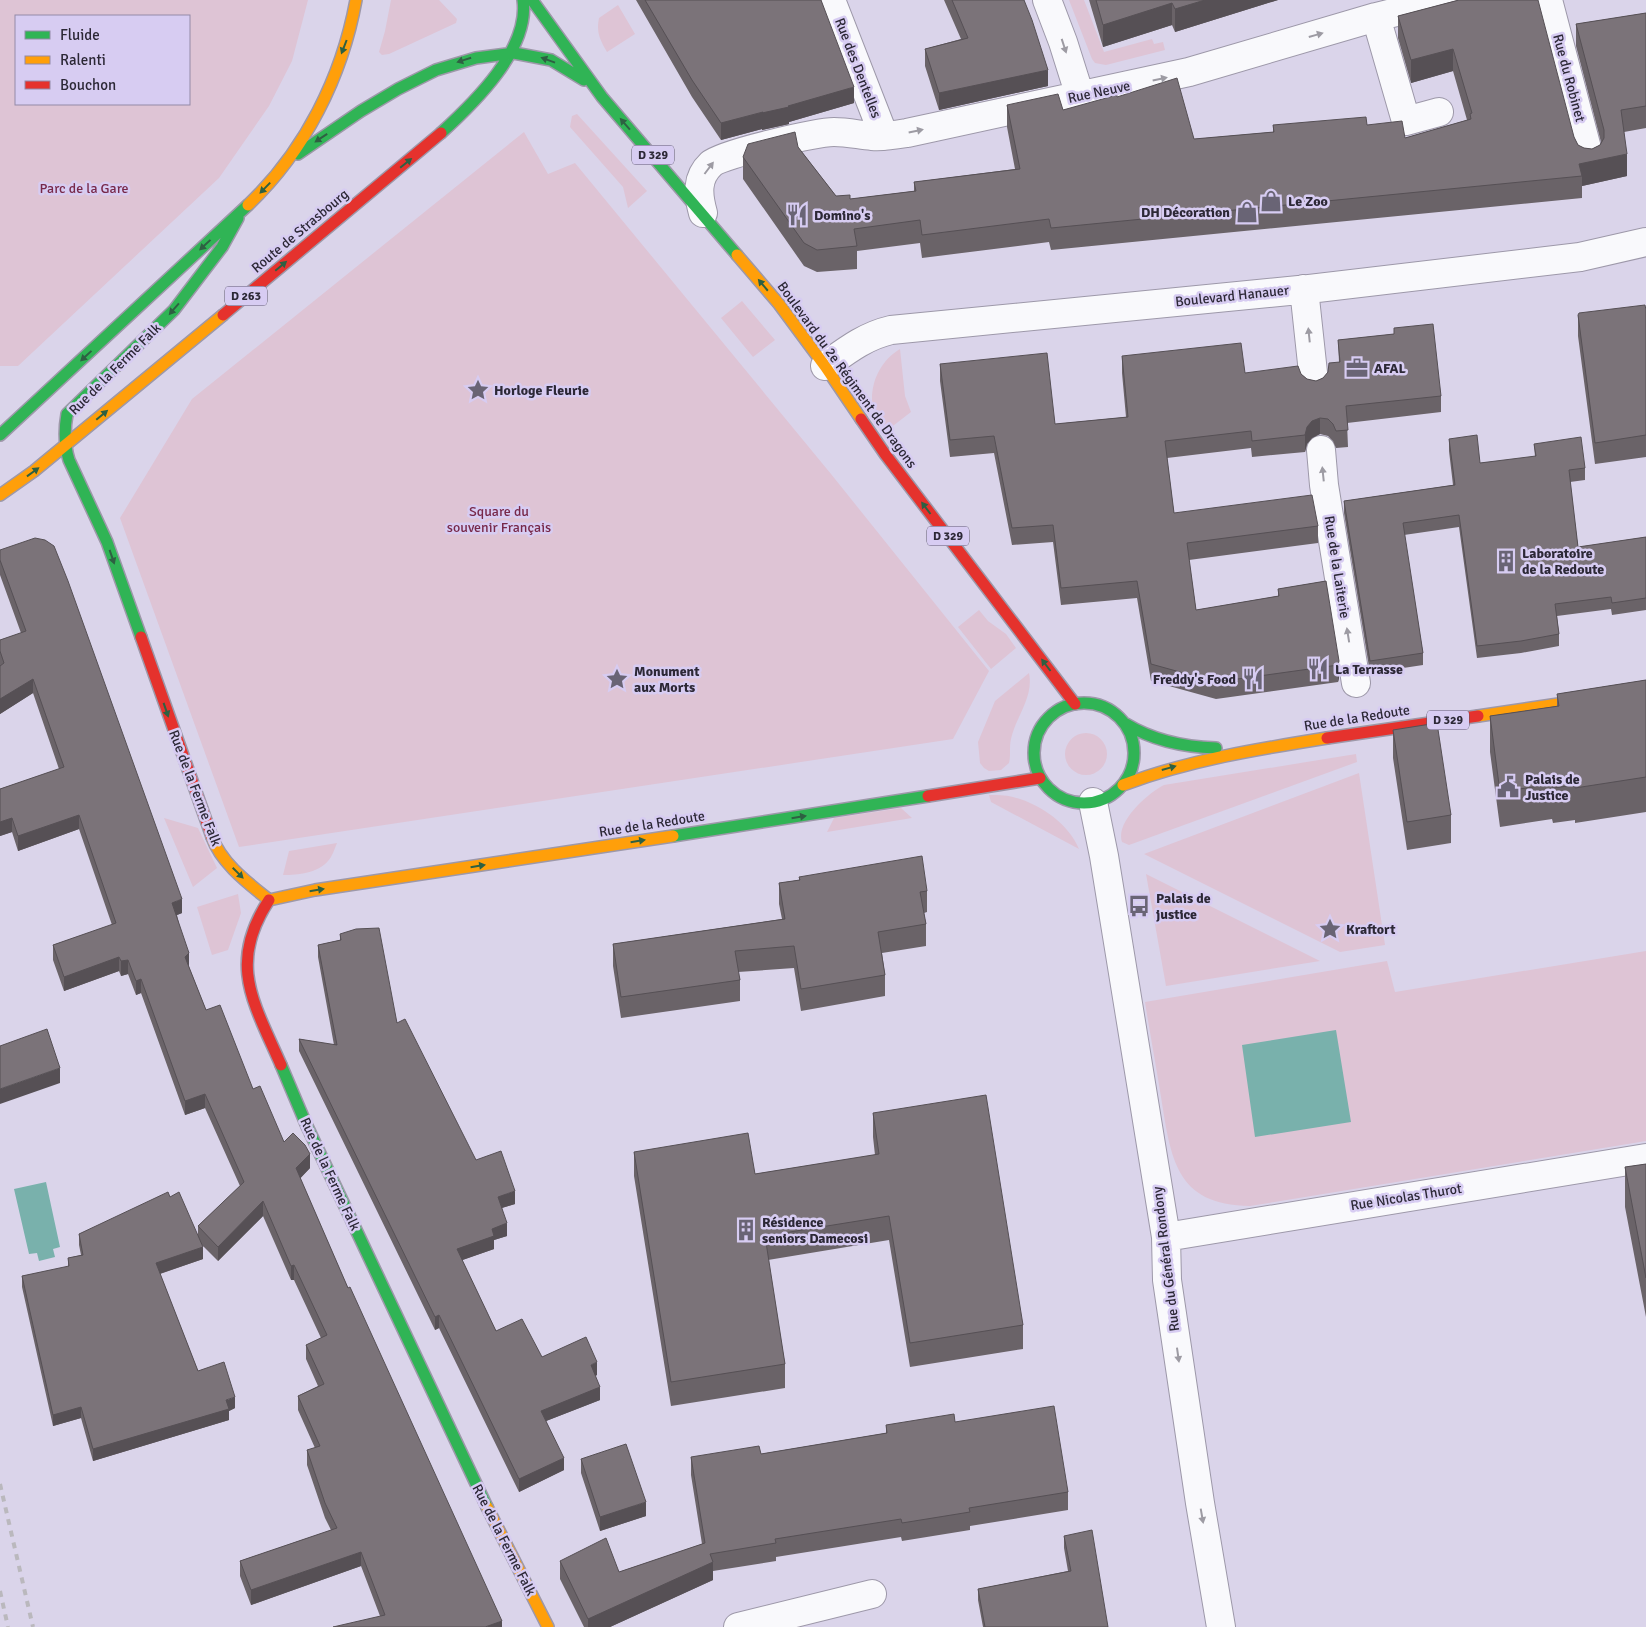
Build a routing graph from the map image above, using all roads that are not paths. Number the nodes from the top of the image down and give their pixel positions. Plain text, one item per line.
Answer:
1 (356, 0) edge
2 (523, 0) edge
3 (532, 0) edge
4 (831, 0) edge
5 (1047, 0) edge
6 (1448, 0) edge
7 (1548, 0) edge
8 (1376, 17) junction
9 (511, 53) junction
10 (1080, 96) junction
11 (602, 97) junction
12 (1439, 112) dead end
13 (884, 136) junction
14 (1589, 156) edge
15 (286, 162) junction
16 (241, 212) junction
17 (703, 213) junction
18 (1646, 242) edge
19 (1304, 289) junction
20 (825, 366) junction
21 (1314, 382) edge
22 (0, 434) edge
23 (65, 446) junction
24 (1321, 450) dead end
25 (0, 495) edge
26 (1356, 683) dead end
27 (1646, 691) edge
28 (1075, 704) junction
29 (1126, 724) junction
30 (1250, 750) junction
31 (1040, 778) junction
32 (1123, 785) junction
33 (1093, 802) junction
34 (269, 900) junction
35 (1646, 1158) edge
36 (1166, 1237) junction
37 (872, 1594) dead end
38 (548, 1627) edge
39 (738, 1627) edge
40 (1221, 1627) edge

1 -> 15 main road
2 - 9 main road, Route de Strasbourg / D 263
3 - 11 main road, Boulevard du 2e Régiment de Dragons / D 329
4 - 13 street, Rue des Dentelles
5 -> 10 street
6 - 8 street, Rue Neuve
7 - 14 street, Rue du Robinet
10 -> 8 street, Rue Neuve
8 - 12 street
11 -> 9 main road
9 -> 15 main road
23 -> 9 main road, Route de Strasbourg / D 263
13 -> 10 street, Rue Neuve
17 -> 11 main road, Boulevard du 2e Régiment de Dragons / D 329
17 -> 13 street, Rue Neuve
15 -> 16 main road
16 -> 22 main road
16 -> 23 main road, Rue de la Ferme Falk
20 -> 17 main road, Boulevard du 2e Régiment de Dragons / D 329
18 - 19 street, Boulevard Hanauer
19 - 20 street, Boulevard Hanauer
21 -> 19 street
28 -> 20 main road, Boulevard du 2e Régiment de Dragons / D 329
25 -> 23 main road, Route de Strasbourg / D 263
23 -> 34 main road, Rue de la Ferme Falk
26 -> 24 street, Rue de la Laiterie
27 - 30 main road, Rue de la Redoute / D 329
28 - 29 main road
28 - 31 main road
29 - 30 main road, Rue de la Redoute / D 329
29 - 32 main road
32 -> 30 main road, Rue de la Redoute / D 329
31 - 33 main road
34 -> 31 main road, Rue de la Redoute
32 - 33 main road
33 - 36 street, Rue du Général Rondony
34 - 38 main road, Rue de la Ferme Falk
35 - 36 street, Rue Nicolas Thurot
36 -> 40 street, Rue du Général Rondony
37 - 39 street

